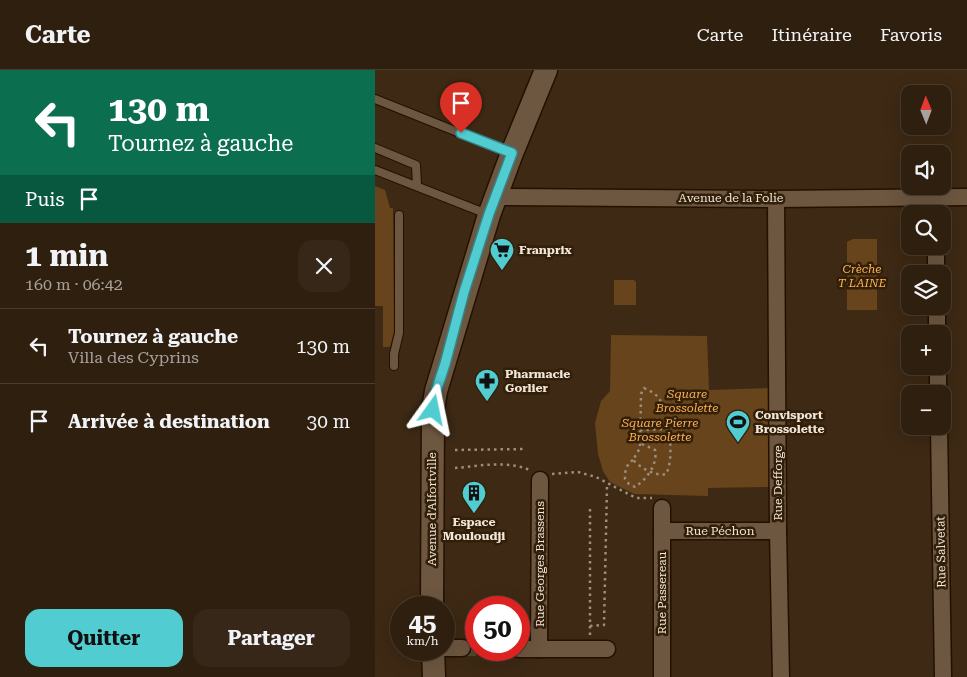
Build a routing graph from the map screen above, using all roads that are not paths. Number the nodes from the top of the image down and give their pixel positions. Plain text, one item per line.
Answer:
1 (546, 70) edge
2 (375, 99) edge
3 (375, 148) edge
4 (512, 153) junction
5 (375, 170) edge
6 (417, 185) junction
7 (935, 197) junction
8 (967, 197) edge
9 (776, 199) junction
10 (935, 205) edge
11 (492, 206) junction
12 (399, 215) dead end
13 (394, 366) dead end
14 (939, 435) edge
15 (541, 477) road end
16 (662, 508) road end
17 (662, 531) junction
18 (778, 531) junction
19 (432, 596) edge
20 (455, 648) edge
21 (462, 648) tunnel mouth
22 (607, 648) dead end
23 (530, 649) edge
24 (539, 649) junction
25 (433, 661) edge
26 (434, 677) edge
27 (662, 677) edge
28 (781, 677) edge
29 (943, 677) edge

1 - 4 main road, Avenue d'Alfortville
2 - 4 lane
3 - 6 lane
4 - 11 main road, Avenue d'Alfortville
5 - 6 lane
6 - 11 lane
7 - 8 street, Avenue de la Folie
7 - 9 street, Avenue de la Folie
7 - 10 street
9 - 11 street, Avenue de la Folie
9 - 18 street, Rue Defforge
11 - 19 main road, Avenue d'Alfortville
12 - 13 lane
14 - 29 street, Rue Salvetat
15 - 24 street, Rue Georges Brassens
16 - 17 street, Rue Passereau
17 - 18 street, Rue Péchon
17 - 27 street, Rue Passereau
18 - 28 street, Rue Defforge
20 - 21 street
22 - 24 street
23 - 24 street
25 - 26 main road

